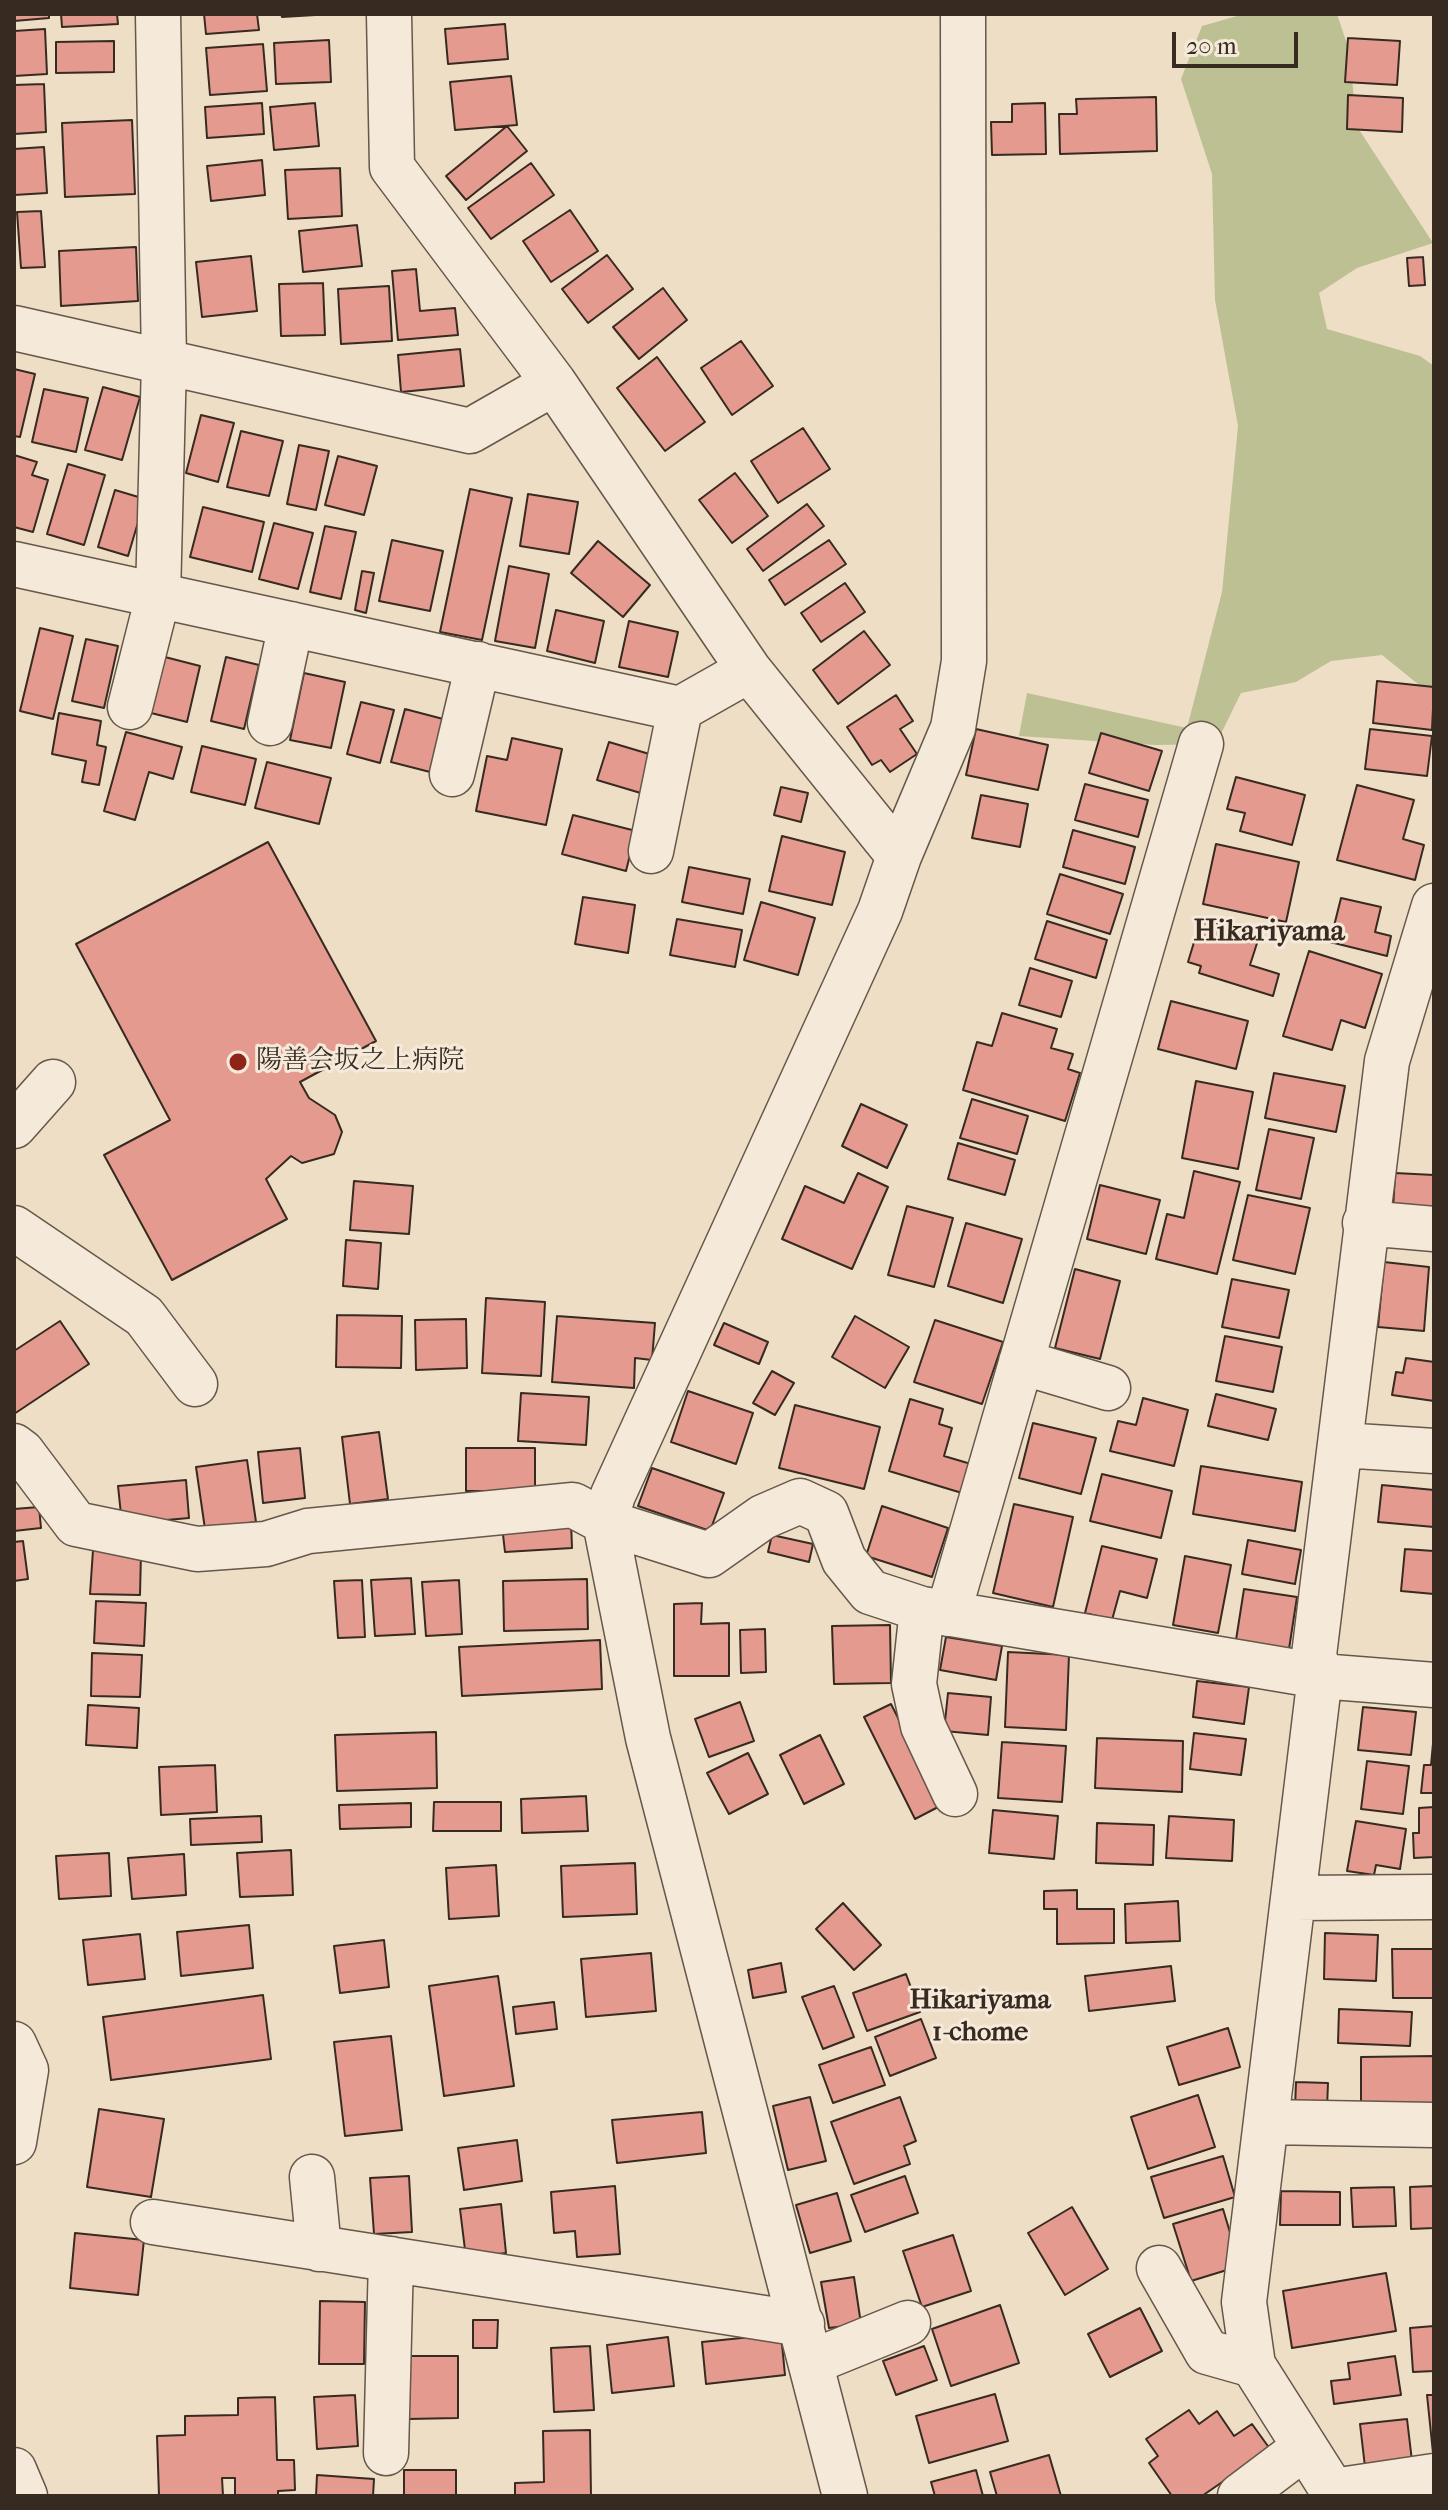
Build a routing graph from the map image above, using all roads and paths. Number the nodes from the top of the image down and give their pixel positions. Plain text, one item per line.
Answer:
1 (158, 14) edge
2 (389, 14) edge
3 (963, 14) edge
4 (14, 328) edge
5 (164, 361) junction
6 (554, 383) junction
7 (14, 564) edge
8 (158, 596) junction
9 (291, 624) junction
10 (478, 664) junction
11 (749, 670) junction
12 (130, 707) dead end
13 (680, 709) junction
14 (270, 723) dead end
15 (1201, 744) dead end
16 (452, 774) dead end
17 (651, 851) dead end
18 (899, 856) junction
19 (1434, 906) edge
20 (53, 1082) dead end
21 (14, 1126) edge
22 (1365, 1223) junction
23 (14, 1228) edge
24 (1434, 1229) edge
25 (1021, 1362) junction
26 (195, 1384) dead end
27 (1108, 1388) dead end
28 (1341, 1445) junction
29 (14, 1446) edge
30 (1434, 1451) edge
31 (605, 1522) junction
32 (935, 1611) junction
33 (1320, 1676) junction
34 (1434, 1685) edge
35 (955, 1794) dead end
36 (1434, 1897) edge
37 (1295, 1898) junction
38 (14, 2044) edge
39 (1267, 2122) junction
40 (1434, 2125) edge
41 (14, 2142) edge
42 (312, 2177) dead end
43 (153, 2222) dead end
44 (319, 2249) junction
45 (391, 2259) junction
46 (1159, 2268) dead end
47 (908, 2323) dead end
48 (807, 2343) junction
49 (1253, 2365) junction
50 (1305, 2447) junction
51 (386, 2453) dead end
52 (14, 2470) edge
53 (1434, 2476) edge
54 (1334, 2493) edge
55 (25, 2496) edge
56 (845, 2496) edge
57 (1240, 2496) edge

1 - 5 street
2 - 6 street
3 - 18 street
4 - 5 street
5 - 6 street
5 - 8 street
6 - 11 street
7 - 8 street
8 - 9 street
8 - 12 street
9 - 10 street
9 - 14 street
10 - 13 street
10 - 16 street
11 - 13 street
11 - 18 street
13 - 17 street
15 - 25 street
18 - 31 street
19 - 22 street
20 - 21 street
22 - 24 street
22 - 28 street
23 - 26 street
25 - 27 street
25 - 32 street
28 - 30 street
28 - 33 street
29 - 31 street
31 - 32 street
31 - 48 street
32 - 33 street
32 - 35 street
33 - 34 street
33 - 37 street
36 - 37 street
37 - 39 street
38 - 41 street
39 - 40 street
39 - 49 street
42 - 44 street
43 - 44 street
44 - 45 street
45 - 48 street
45 - 51 street
46 - 49 street
47 - 48 street
48 - 56 street
49 - 50 street
50 - 54 street
50 - 57 street
52 - 55 street
53 - 54 street

